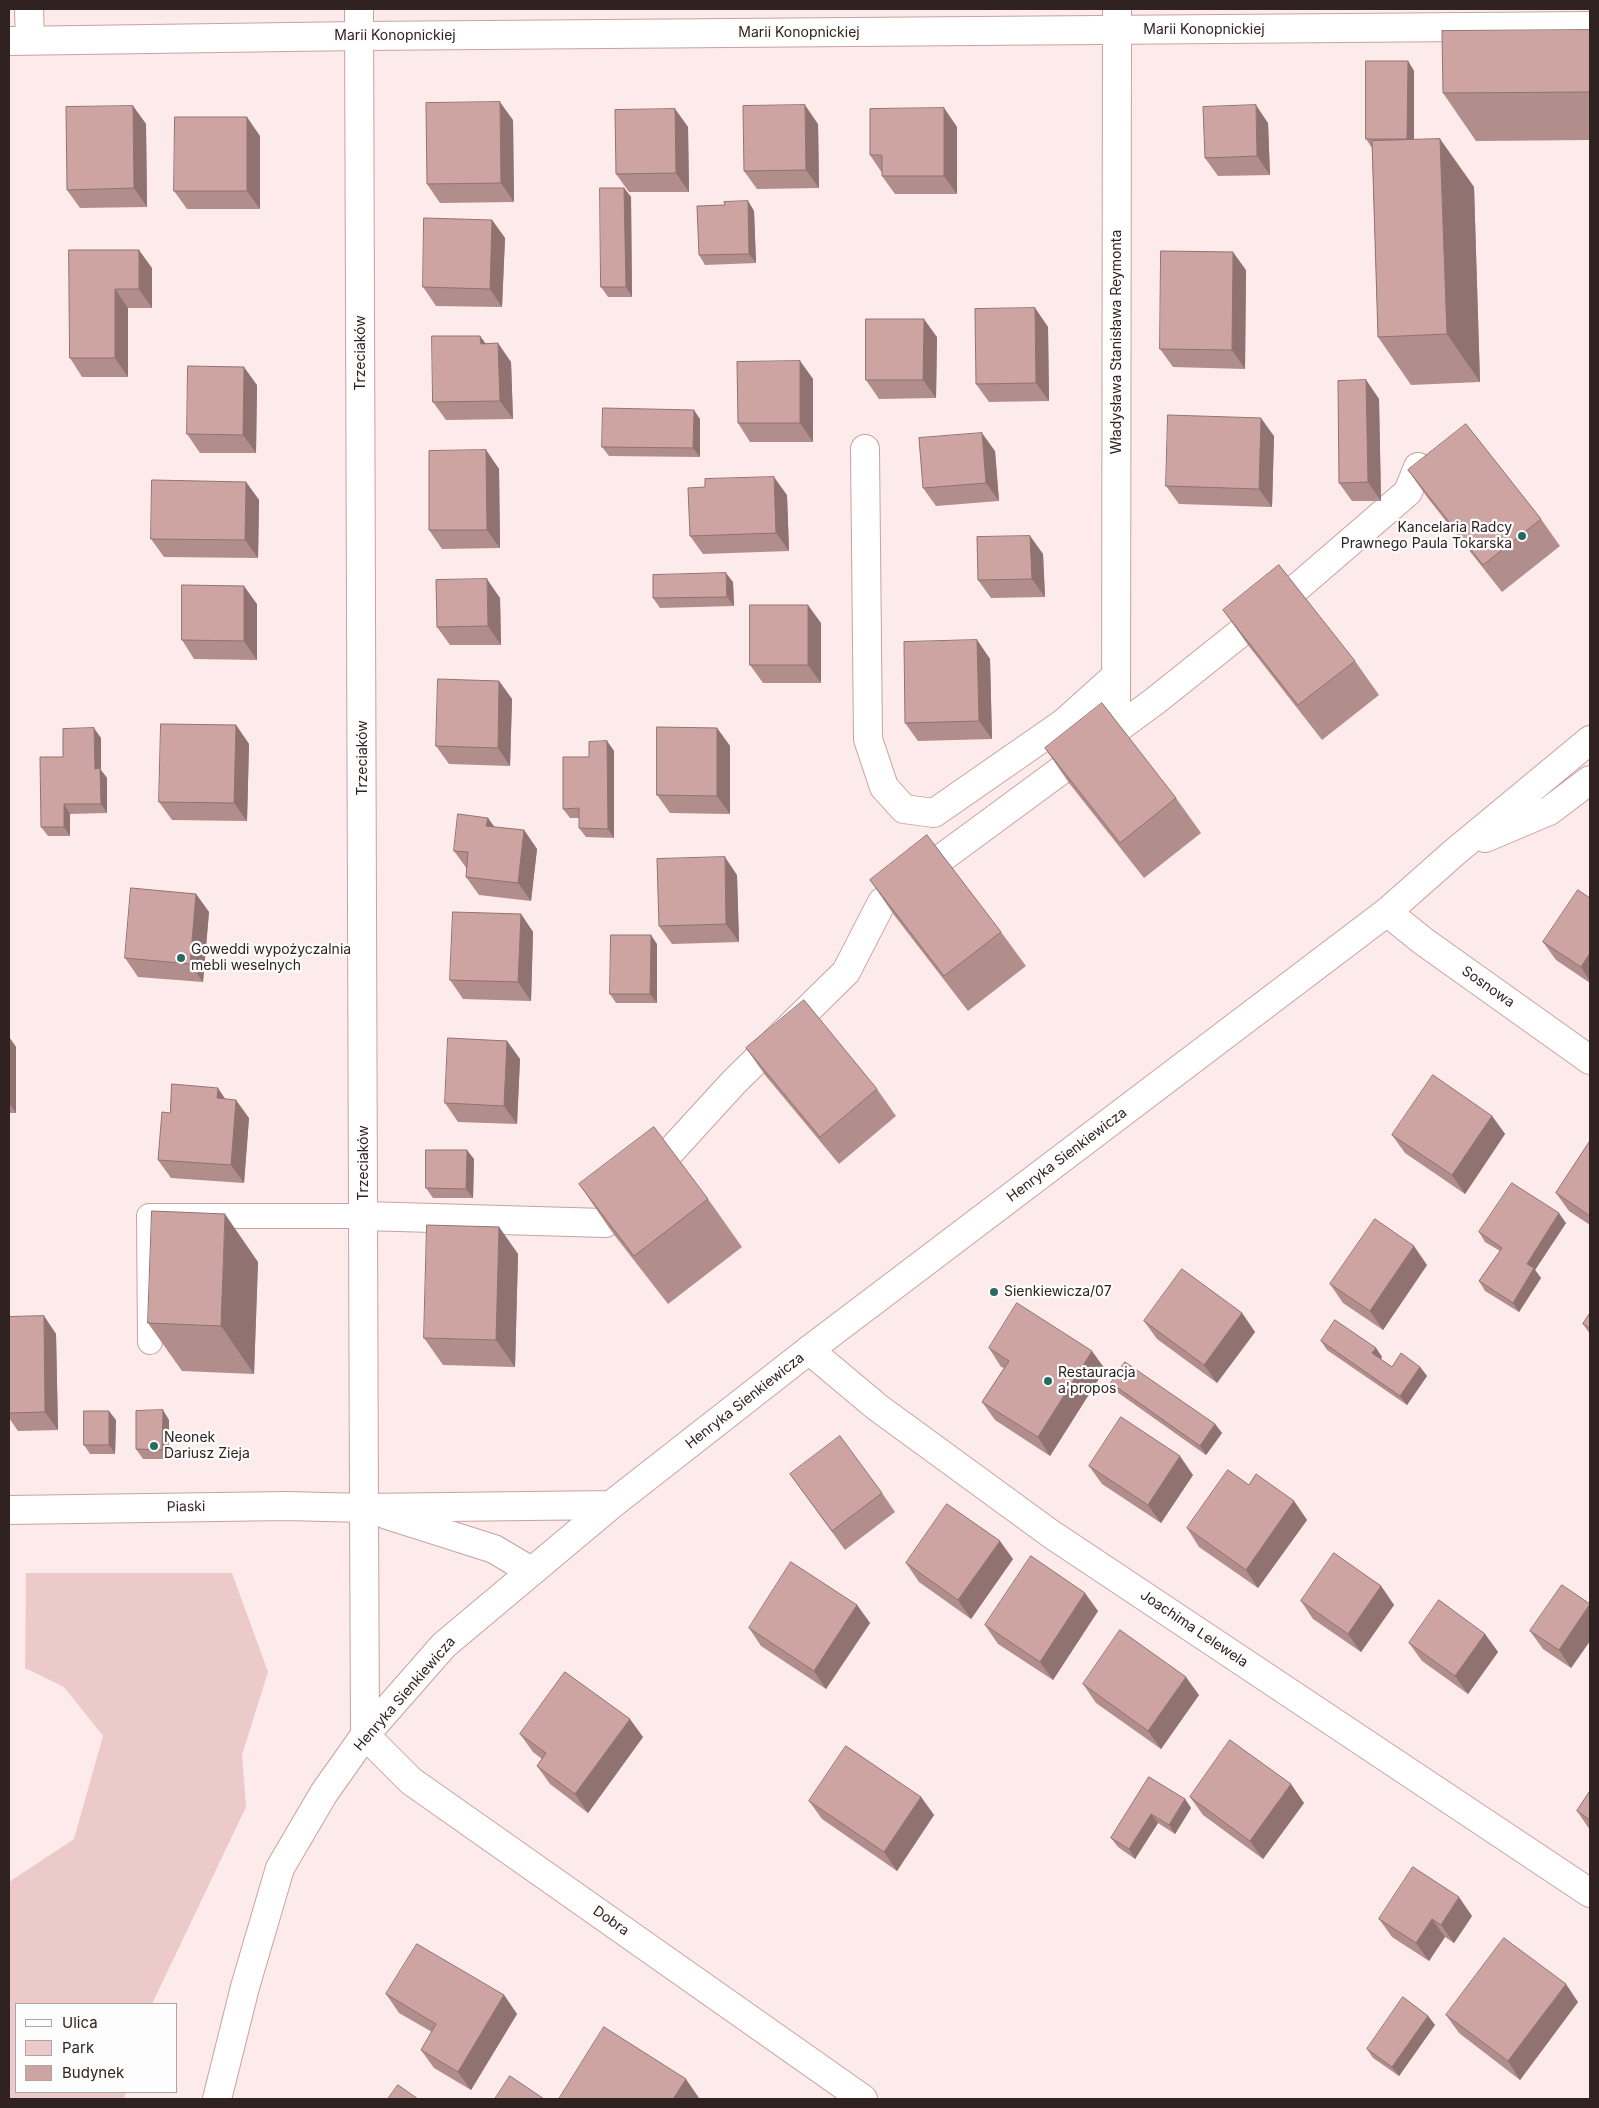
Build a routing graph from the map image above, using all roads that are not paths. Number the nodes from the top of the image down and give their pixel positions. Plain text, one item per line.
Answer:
1 (29, 9) edge
2 (359, 9) edge
3 (1558, 18) edge
4 (1118, 20) edge
5 (1590, 26) edge
6 (360, 36) junction
7 (19, 41) edge
8 (865, 449) dead end
9 (1418, 467) edge
10 (1116, 676) junction
11 (1116, 729) junction
12 (1590, 740) edge
13 (1590, 780) edge
14 (1456, 850) junction
15 (1387, 912) junction
16 (1590, 1060) edge
17 (364, 1216) junction
18 (150, 1342) edge
19 (809, 1350) junction
20 (611, 1505) junction
21 (364, 1508) junction
22 (9, 1510) edge
23 (531, 1571) junction
24 (365, 1735) junction
25 (1590, 1893) edge
26 (223, 2097) edge
27 (863, 2099) edge

1 - 7 street
2 - 6 street, Trzeciaków
3 - 4 street, Marii Konopnickiej
3 - 5 street, Marii Konopnickiej
4 - 6 street, Marii Konopnickiej
4 - 10 street, Władysława Stanisława Reymonta
6 - 7 street, Marii Konopnickiej
6 - 17 street, Trzeciaków
8 - 10 street
9 - 11 street
10 - 11 street, Władysława Stanisława Reymonta
11 - 17 street
12 - 14 street, Henryka Sienkiewicza
13 - 14 street, Henryka Sienkiewicza
14 - 15 street, Henryka Sienkiewicza
15 - 16 street, Sosnowa
15 - 19 street, Henryka Sienkiewicza
17 - 18 lane
17 - 21 street, Trzeciaków
19 - 20 street, Henryka Sienkiewicza
19 - 25 street, Joachima Lelewela
20 - 21 street, Piaski
20 - 23 street, Henryka Sienkiewicza
21 - 22 street, Piaski
21 - 23 street, Piaski
21 - 24 street, Trzeciaków
23 - 24 street, Henryka Sienkiewicza
24 - 26 street, Henryka Sienkiewicza
24 - 27 street, Dobra

